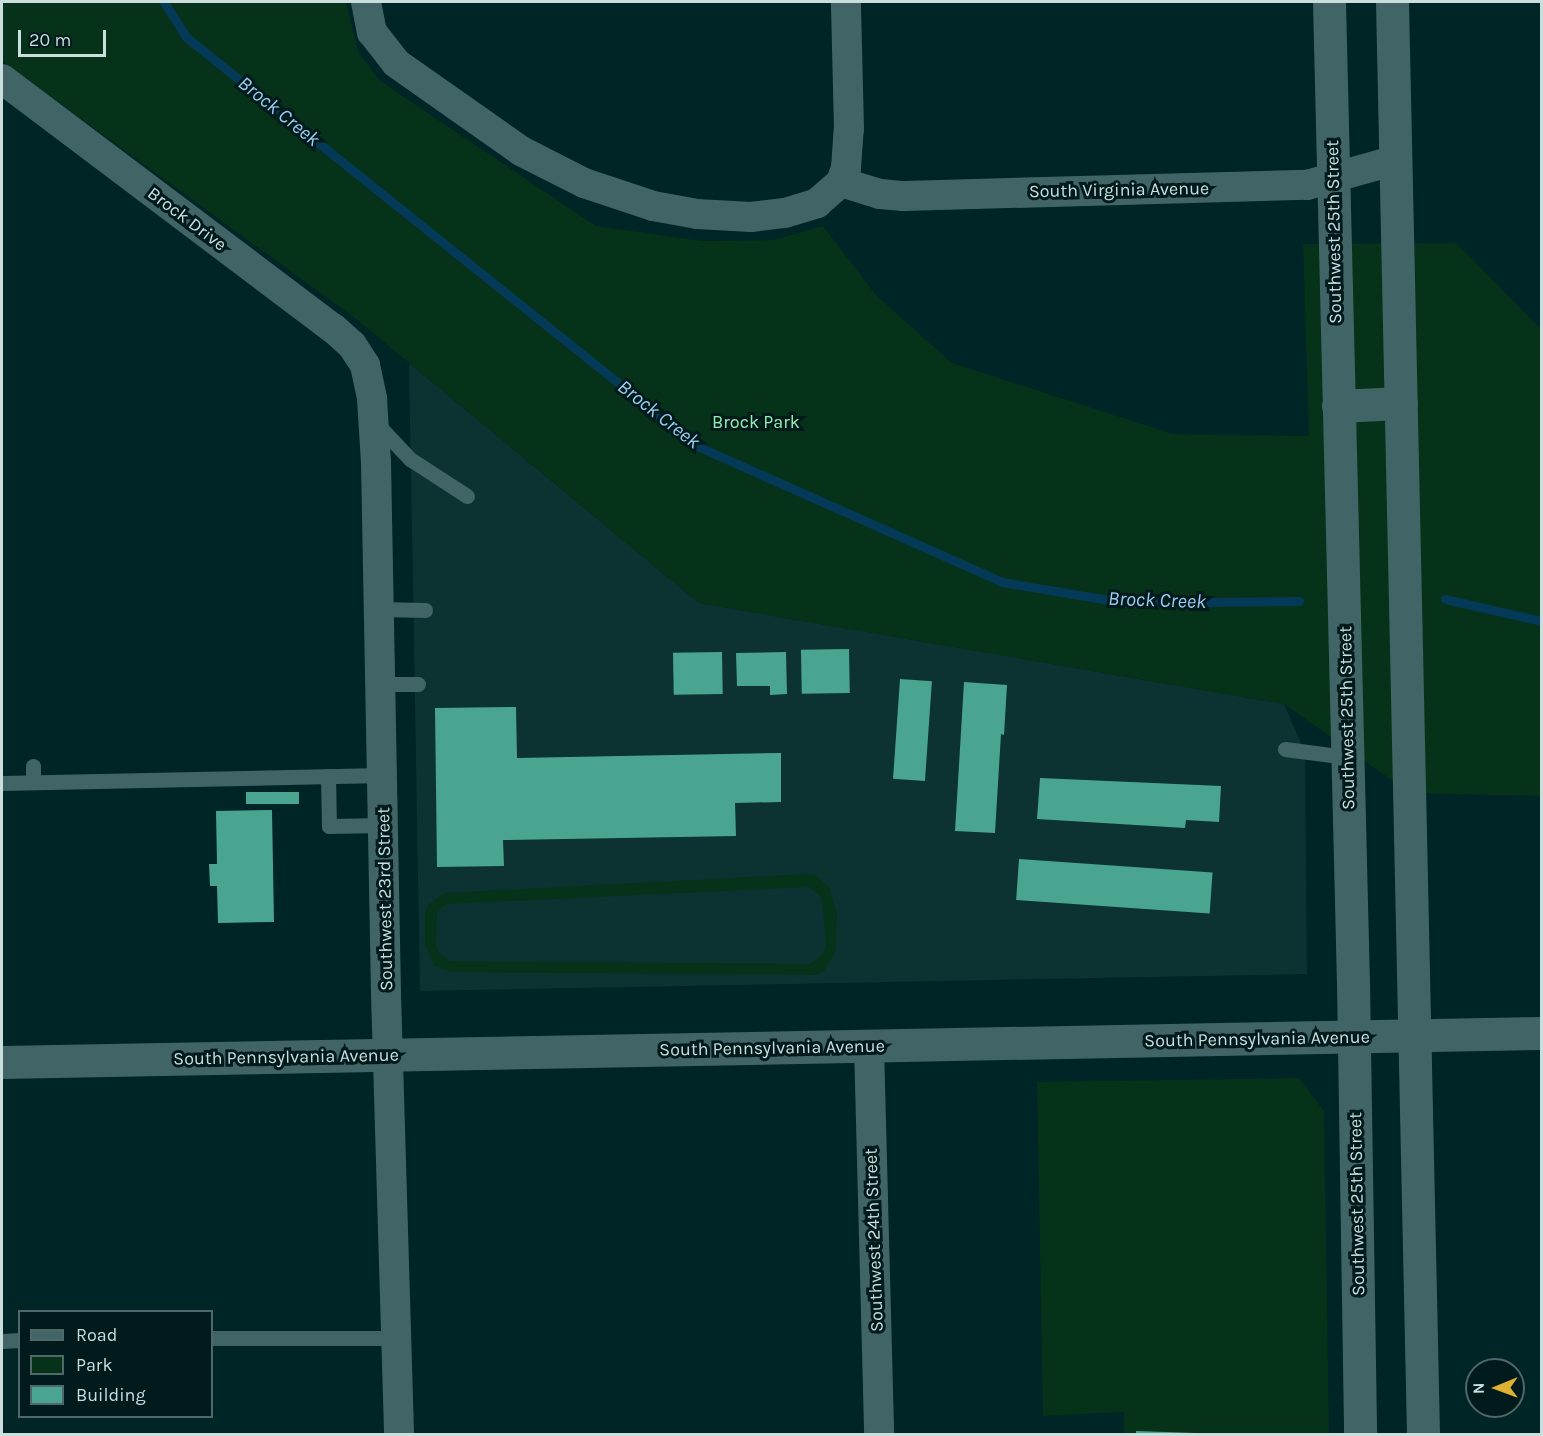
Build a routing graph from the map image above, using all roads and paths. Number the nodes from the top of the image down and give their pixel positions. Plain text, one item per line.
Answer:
1 (366, 2) edge
2 (846, 2) edge
3 (1329, 2) edge
4 (1392, 2) edge
5 (2, 80) edge
6 (1396, 160) junction
7 (1332, 177) junction
8 (841, 182) junction
9 (365, 365) joint
10 (1401, 404) junction
11 (1338, 406) junction
12 (374, 420) junction
13 (466, 496) dead end
14 (380, 609) junction
15 (425, 610) dead end
16 (382, 684) junction
17 (418, 684) dead end
18 (1285, 749) dead end
19 (1347, 757) junction
20 (33, 766) dead end
21 (383, 775) junction
22 (328, 776) junction
23 (33, 782) junction
24 (2, 783) edge
25 (384, 825) junction
26 (1542, 1034) edge
27 (1415, 1036) junction
28 (1354, 1037) junction
29 (868, 1046) junction
30 (388, 1055) junction
31 (2, 1062) edge
32 (213, 1338) edge
33 (396, 1338) junction
34 (18, 1340) edge
35 (2, 1341) edge
36 (399, 1434) edge
37 (879, 1434) edge
38 (1360, 1434) edge
39 (1423, 1434) edge

1 - 8 street
2 - 8 street
3 - 7 street, Southwest 25th Street
4 - 6 street
5 - 9 street, Brock Drive
6 - 7 street, South Virginia Avenue
6 - 10 street
7 - 8 street, South Virginia Avenue
7 - 11 street, Southwest 25th Street
9 - 12 street, Southwest 23rd Street
10 - 11 street
10 - 27 street
11 - 19 street, Southwest 25th Street
12 - 13 lane
12 - 14 street, Southwest 23rd Street
14 - 15 lane
14 - 16 street, Southwest 23rd Street
16 - 17 lane
16 - 21 street, Southwest 23rd Street
18 - 19 lane
19 - 28 street, Southwest 25th Street
20 - 23 lane
21 - 22 lane
21 - 25 street, Southwest 23rd Street
22 - 23 lane
22 - 25 lane
23 - 24 lane
25 - 30 street, Southwest 23rd Street
26 - 27 street, South Pennsylvania Avenue
27 - 28 street, South Pennsylvania Avenue
27 - 39 street
28 - 29 street, South Pennsylvania Avenue
28 - 38 street, Southwest 25th Street
29 - 30 street, South Pennsylvania Avenue
29 - 37 street, Southwest 24th Street
30 - 31 street, South Pennsylvania Avenue
30 - 33 street, Southwest 23rd Street
32 - 33 lane
33 - 36 street, Southwest 23rd Street
34 - 35 lane

